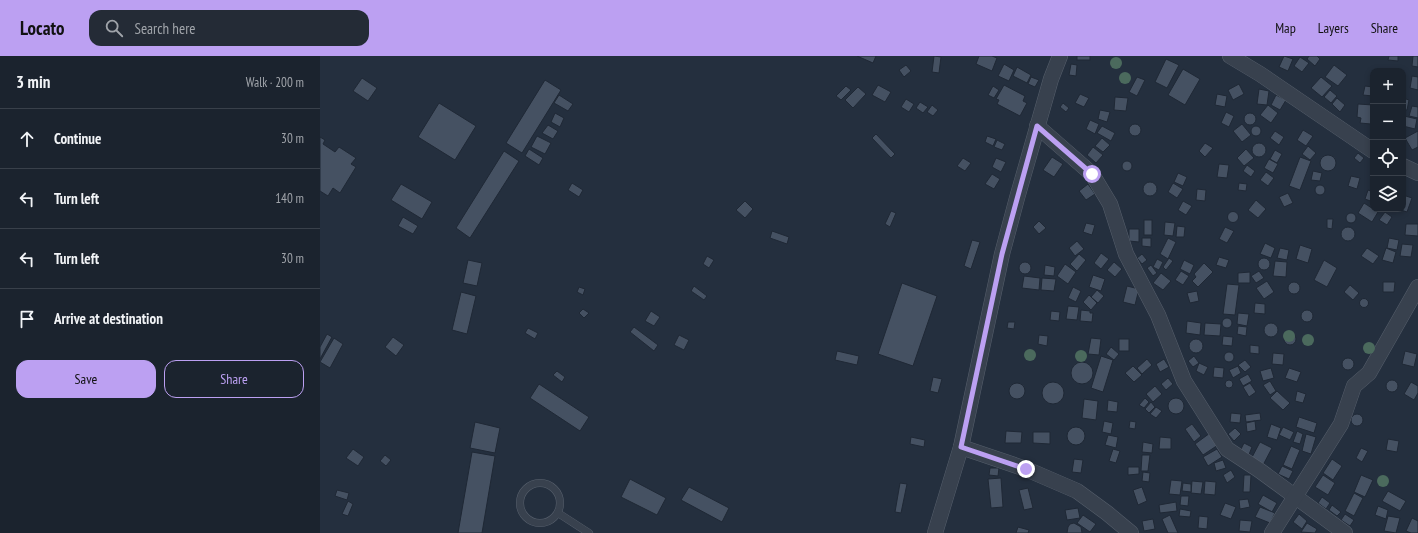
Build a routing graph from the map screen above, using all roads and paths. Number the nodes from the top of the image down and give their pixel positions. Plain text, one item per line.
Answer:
1 (1060, 56) edge
2 (1230, 56) edge
3 (1037, 126) junction
4 (1370, 149) edge
5 (1406, 167) edge
6 (1418, 173) edge
7 (1418, 287) edge
8 (961, 447) junction
9 (1294, 497) junction
10 (558, 513) junction
11 (589, 533) edge
12 (936, 533) edge
13 (1131, 533) edge
14 (1272, 533) edge
15 (1345, 533) edge

1 - 3 street
2 - 4 street
3 - 8 street
3 - 9 street
5 - 6 street
7 - 9 street
8 - 12 street
8 - 13 street
9 - 14 street
9 - 15 street
10 - 10 lane
10 - 11 lane

